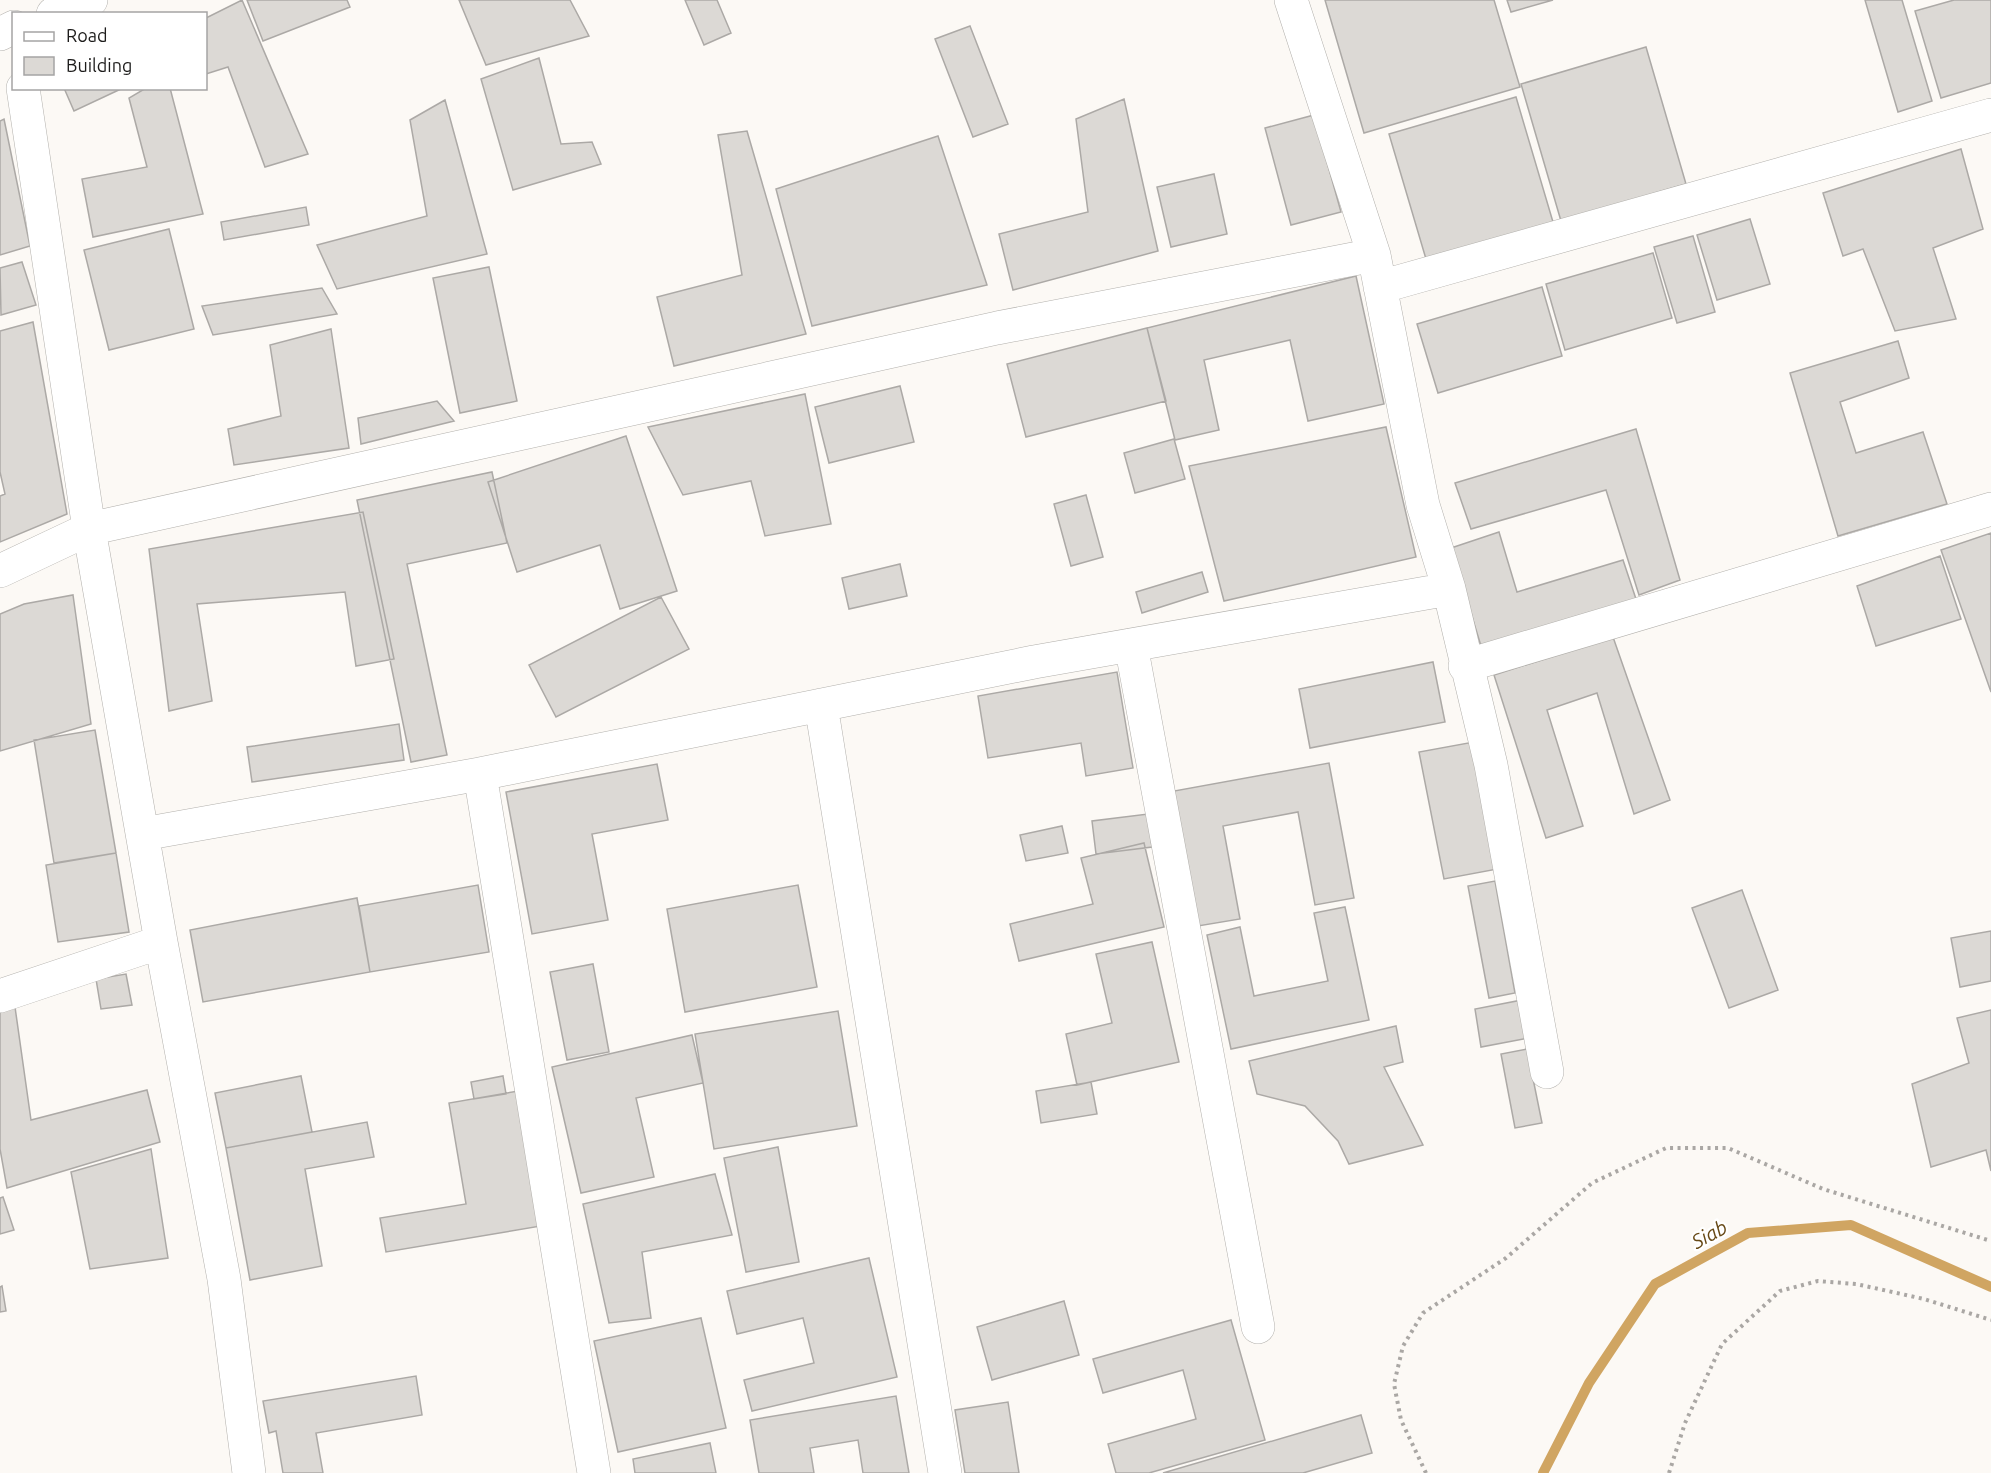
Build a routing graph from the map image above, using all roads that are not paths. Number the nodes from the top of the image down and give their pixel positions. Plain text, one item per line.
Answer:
1 (91, 0) edge
2 (1301, 3) edge
3 (58, 12) edge
4 (23, 90) edge
5 (1991, 115) edge
6 (1374, 255) junction
7 (1380, 287) junction
8 (1991, 509) edge
9 (89, 529) junction
10 (0, 571) edge
11 (1449, 589) junction
12 (1131, 645) junction
13 (1465, 666) junction
14 (821, 705) junction
15 (480, 774) junction
16 (143, 834) junction
17 (161, 942) junction
18 (0, 996) edge
19 (1547, 1072) dead end
20 (1258, 1327) dead end
21 (249, 1473) edge
22 (594, 1473) edge
23 (945, 1473) edge

1 - 3 street
2 - 6 street
4 - 9 street
5 - 7 street
6 - 7 street
6 - 9 street
7 - 11 street
8 - 13 street
9 - 10 street
9 - 16 street
11 - 12 street
11 - 13 street
12 - 14 street
12 - 20 street
13 - 19 street
14 - 15 street
14 - 23 street
15 - 16 street
15 - 22 street
16 - 17 street
17 - 18 street
17 - 21 street

